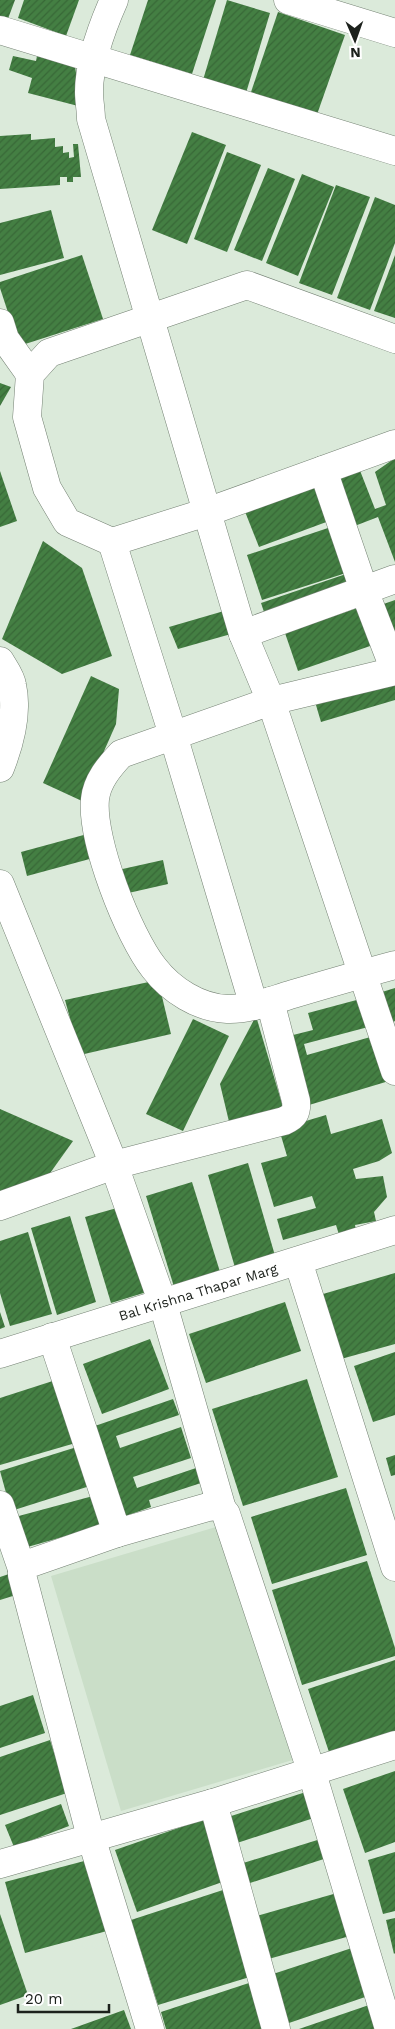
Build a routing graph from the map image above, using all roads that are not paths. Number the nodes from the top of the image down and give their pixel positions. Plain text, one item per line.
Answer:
1 (114, 0) edge
2 (288, 0) edge
3 (395, 33) edge
4 (2, 38) edge
5 (94, 58) junction
6 (395, 151) edge
7 (150, 319) junction
8 (0, 323) edge
9 (395, 339) edge
10 (30, 374) junction
11 (395, 444) edge
12 (323, 470) junction
13 (207, 512) junction
14 (112, 542) junction
15 (395, 579) edge
16 (364, 590) junction
17 (243, 634) junction
18 (0, 660) edge
19 (395, 671) edge
20 (271, 702) junction
21 (173, 735) junction
22 (0, 768) edge
23 (0, 884) edge
24 (395, 965) edge
25 (362, 973) junction
26 (262, 1004) junction
27 (395, 1071) edge
28 (114, 1165) junction
29 (0, 1206) edge
30 (395, 1230) edge
31 (298, 1261) junction
32 (163, 1304) junction
33 (52, 1336) junction
34 (0, 1354) edge
35 (384, 1494) edge
36 (0, 1505) edge
37 (222, 1509) junction
38 (117, 1533) junction
39 (395, 1567) edge
40 (22, 1569) junction
41 (395, 1744) edge
42 (312, 1773) junction
43 (213, 1803) junction
44 (91, 1837) junction
45 (0, 1864) edge
46 (150, 2029) edge
47 (276, 2029) edge
48 (389, 2029) edge

1 - 5 street
2 - 3 street
4 - 5 street
5 - 6 street
5 - 7 street
7 - 9 street
7 - 10 street
7 - 13 street
8 - 10 street
10 - 14 street
11 - 12 street
12 - 13 street
12 - 16 street
13 - 14 street
13 - 17 street
14 - 21 street
15 - 16 street
16 - 17 street
16 - 19 street
17 - 20 street
18 - 22 street
19 - 20 street
20 - 21 street
20 - 25 street
21 - 26 street
21 - 26 street
23 - 28 street
24 - 25 street
25 - 26 street
25 - 27 street
26 - 28 street
28 - 29 street
28 - 32 street
30 - 31 street, Bal Krishna Thapar Marg
31 - 32 street, Bal Krishna Thapar Marg
31 - 35 street
32 - 33 street, Bal Krishna Thapar Marg
32 - 37 street
33 - 34 street, Bal Krishna Thapar Marg
33 - 38 street
35 - 39 street
36 - 40 street
37 - 38 street
37 - 42 street
38 - 40 street
40 - 44 street
41 - 42 street
42 - 43 street
42 - 48 street
43 - 44 street
43 - 47 street
44 - 45 street
44 - 46 street

